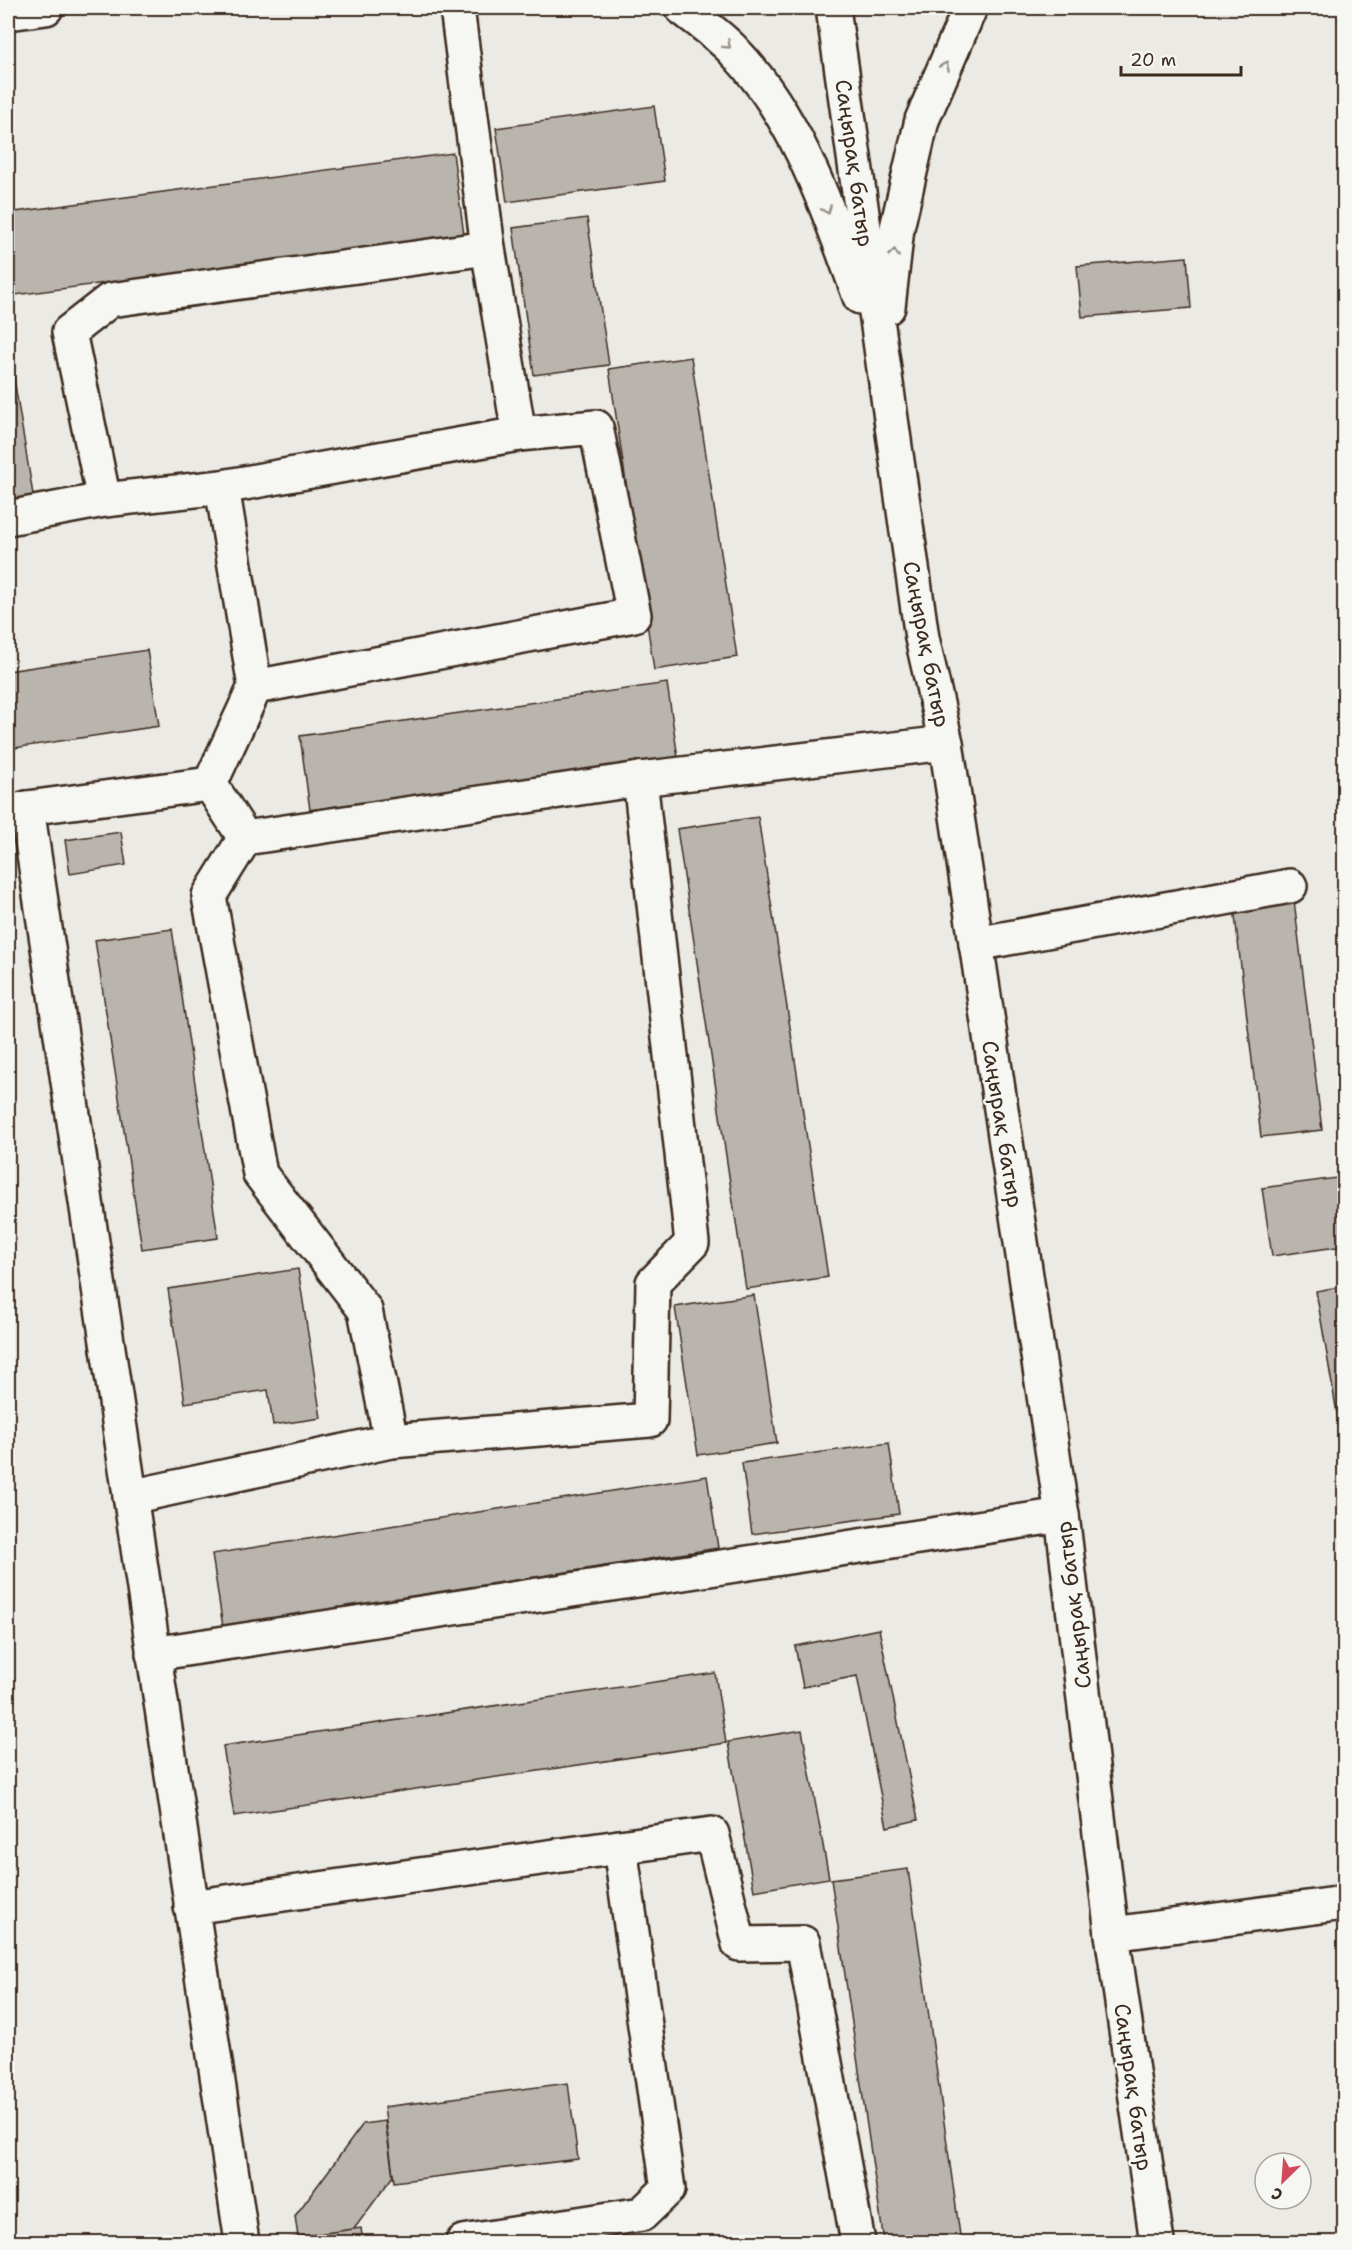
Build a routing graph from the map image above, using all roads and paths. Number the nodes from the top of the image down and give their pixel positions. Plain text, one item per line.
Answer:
1 (46, 8) edge
2 (458, 8) edge
3 (682, 8) edge
4 (833, 8) edge
5 (970, 8) edge
6 (8, 13) edge
7 (488, 248) junction
8 (882, 355) junction
9 (519, 434) junction
10 (222, 487) junction
11 (104, 500) junction
12 (8, 518) edge
13 (255, 687) junction
14 (946, 743) junction
15 (640, 779) junction
16 (210, 784) junction
17 (17, 811) edge
18 (245, 838) junction
19 (1290, 886) dead end
20 (976, 944) junction
21 (391, 1441) junction
22 (130, 1497) junction
23 (1062, 1515) junction
24 (153, 1654) junction
25 (620, 1846) junction
26 (1344, 1903) edge
27 (192, 1907) junction
28 (1112, 1934) junction
29 (242, 2242) edge
30 (463, 2242) edge
31 (858, 2242) edge
32 (1157, 2242) edge

1 - 6 street
2 - 7 street
3 -> 8 street
4 - 8 street, Саңырақ батыр
8 -> 5 street
7 - 9 street
7 - 11 street
8 - 14 street, Саңырақ батыр
9 - 10 street
9 - 13 street
10 - 11 street
10 - 13 street
11 - 12 street
13 - 16 street
14 - 15 street
14 - 20 street, Саңырақ батыр
15 - 18 street
15 - 21 street
16 - 17 street
16 - 18 street
17 - 22 street
18 - 21 street
19 - 20 street
20 - 23 street, Саңырақ батыр
21 - 22 street
22 - 24 street
23 - 24 street
23 - 28 street, Саңырақ батыр
24 - 27 street
25 - 27 street
25 - 30 street
25 - 31 street
26 - 28 street
27 - 29 street
28 - 32 street, Саңырақ батыр

